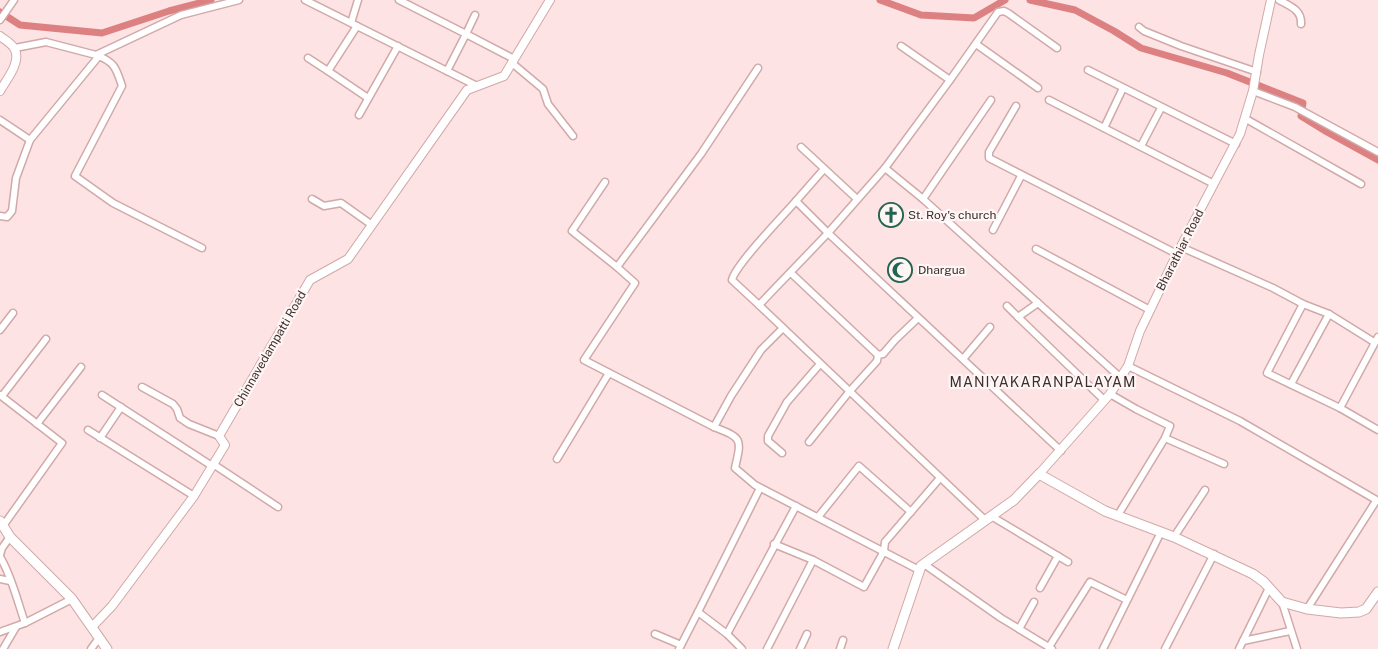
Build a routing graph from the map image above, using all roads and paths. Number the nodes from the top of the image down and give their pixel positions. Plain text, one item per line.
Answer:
1 (239, 0) edge
2 (305, 0) edge
3 (358, 0) edge
4 (399, 0) edge
5 (550, 0) edge
6 (1271, 0) edge
7 (1279, 0) edge
8 (13, 1) edge
9 (475, 15) dead end
10 (0, 20) edge
11 (1301, 24) dead end
12 (354, 25) junction
13 (1140, 27) dead end
14 (466, 34) junction
15 (0, 36) edge
16 (976, 44) junction
17 (398, 46) junction
18 (901, 46) dead end
19 (15, 48) junction
20 (1057, 48) dead end
21 (97, 56) junction
22 (308, 58) dead end
23 (513, 61) junction
24 (758, 68) dead end
25 (1088, 70) dead end
26 (328, 71) junction
27 (447, 71) junction
28 (1257, 73) junction
29 (950, 80) junction
30 (477, 86) junction
31 (1038, 88) dead end
32 (1123, 88) junction
33 (0, 91) edge
34 (1254, 91) junction
35 (368, 98) junction
36 (991, 100) dead end
37 (1049, 100) dead end
38 (1016, 106) dead end
39 (1161, 108) junction
40 (358, 115) dead end
41 (1246, 119) junction
42 (0, 120) edge
43 (1104, 128) junction
44 (573, 136) dead end
45 (30, 140) junction
46 (1236, 144) junction
47 (1141, 146) junction
48 (801, 147) dead end
49 (1378, 152) edge
50 (885, 168) junction
51 (824, 169) junction
52 (1021, 176) junction
53 (605, 182) dead end
54 (1214, 184) junction
55 (1361, 184) dead end
56 (312, 199) dead end
57 (857, 199) junction
58 (923, 199) junction
59 (796, 201) junction
60 (0, 216) edge
61 (372, 225) junction
62 (993, 230) dead end
63 (828, 233) junction
64 (202, 248) dead end
65 (1036, 249) dead end
66 (1179, 250) junction
67 (617, 267) junction
68 (791, 273) junction
69 (1038, 303) junction
70 (1303, 304) junction
71 (759, 305) junction
72 (1007, 306) dead end
73 (1150, 310) junction
74 (13, 313) dead end
75 (1329, 314) junction
76 (1018, 317) junction
77 (918, 318) junction
78 (990, 327) dead end
79 (782, 328) junction
80 (0, 330) edge
81 (46, 339) dead end
82 (1376, 340) edge
83 (878, 355) junction
84 (963, 359) junction
85 (820, 364) junction
86 (1128, 366) junction
87 (81, 367) dead end
88 (609, 373) junction
89 (1121, 378) junction
90 (1291, 384) junction
91 (142, 387) dead end
92 (849, 392) junction
93 (1110, 394) junction
94 (1, 395) edge
95 (102, 395) dead end
96 (1104, 400) junction
97 (121, 407) junction
98 (1340, 408) junction
99 (37, 424) junction
100 (714, 427) junction
101 (88, 430) dead end
102 (1378, 430) edge
103 (219, 436) junction
104 (100, 438) junction
105 (1165, 438) junction
106 (809, 442) dead end
107 (1061, 451) junction
108 (782, 453) dead end
109 (557, 459) dead end
110 (1224, 464) dead end
111 (212, 465) junction
112 (1039, 474) junction
113 (940, 478) junction
114 (760, 488) junction
115 (1205, 490) dead end
116 (194, 496) junction
117 (1377, 501) edge
118 (796, 506) junction
119 (278, 508) dead end
120 (911, 512) junction
121 (1118, 515) junction
122 (818, 517) junction
123 (988, 518) junction
124 (2, 524) edge
125 (1161, 532) junction
126 (1174, 537) junction
127 (10, 538) junction
128 (774, 544) junction
129 (884, 551) junction
130 (1214, 554) junction
131 (0, 556) edge
132 (1058, 556) junction
133 (813, 560) junction
134 (1068, 562) dead end
135 (922, 567) junction
136 (0, 579) edge
137 (10, 581) junction
138 (1040, 588) dead end
139 (1269, 588) junction
140 (1378, 592) edge
141 (72, 599) junction
142 (1127, 600) junction
143 (1034, 602) dead end
144 (1282, 602) junction
145 (1307, 609) junction
146 (698, 612) junction
147 (25, 623) junction
148 (16, 627) junction
149 (92, 627) junction
150 (1019, 628) junction
151 (1290, 631) junction
152 (0, 632) edge
153 (655, 634) dead end
154 (726, 634) junction
155 (807, 634) dead end
156 (99, 638) junction
157 (843, 640) dead end
158 (1243, 641) junction
159 (680, 647) edge
160 (1050, 648) edge
161 (3, 649) edge
162 (91, 649) edge
163 (107, 649) edge
164 (742, 649) edge
165 (766, 649) edge
166 (800, 649) edge
167 (840, 649) edge
168 (894, 649) edge
169 (1103, 649) edge
170 (1165, 649) edge
171 (1239, 649) edge
172 (1297, 649) edge

1 - 21 street
2 - 12 street
3 - 12 street
4 - 14 street
5 - 23 street, Chinnavedampatti Road
6 - 28 street, Bharathiar Road
7 - 11 street
8 - 10 street
9 - 14 street
12 - 17 street
12 - 26 street
13 - 28 street
14 - 23 street
14 - 27 street
15 - 19 street
16 - 20 street
16 - 29 street
16 - 31 street
17 - 27 street
17 - 35 street
18 - 29 street
19 - 21 street
19 - 33 street
21 - 45 street
21 - 64 street
22 - 26 street
23 - 30 street, Chinnavedampatti Road
23 - 44 street
24 - 67 street
25 - 32 street
26 - 35 street
27 - 30 street
28 - 34 street, Bharathiar Road
29 - 50 street
30 - 61 street, Chinnavedampatti Road
32 - 39 street
32 - 43 street
34 - 41 street, Bharathiar Road
34 - 49 street
35 - 40 street
36 - 58 street
37 - 43 street
38 - 52 street
39 - 46 street
39 - 47 street
41 - 46 street, Bharathiar Road
41 - 55 street
42 - 45 street
43 - 47 street
45 - 60 street
46 - 54 street, Bharathiar Road
47 - 54 street
48 - 51 street
50 - 57 street
50 - 58 street
51 - 57 street
51 - 59 street
52 - 62 street
52 - 66 street
53 - 67 street
54 - 66 street, Bharathiar Road
56 - 61 street
57 - 63 street
58 - 69 street
59 - 63 street
59 - 71 street
61 - 103 street, Chinnavedampatti Road
63 - 68 street
63 - 77 street
65 - 73 street
66 - 70 street
66 - 73 street, Bharathiar Road
67 - 88 street
68 - 71 street
68 - 83 street
69 - 76 street
69 - 89 street
70 - 75 street
70 - 90 street
71 - 79 street
72 - 76 street
73 - 86 street, Bharathiar Road
74 - 80 street
75 - 82 street
75 - 90 street
76 - 96 street
77 - 83 street
77 - 84 street
78 - 84 street
79 - 85 street
79 - 100 street
81 - 94 street
82 - 98 street
83 - 92 street
84 - 107 street
85 - 92 street
85 - 108 street
86 - 89 street, Bharathiar Road
86 - 117 street
87 - 99 street
88 - 100 street
88 - 109 street
89 - 93 street, Bharathiar Road
90 - 98 street
91 - 103 street
92 - 106 street
92 - 113 street
93 - 96 street, Bharathiar Road
93 - 105 street
94 - 99 street
95 - 97 street
96 - 107 street, Bharathiar Road
97 - 104 street
97 - 111 street
98 - 102 street
99 - 124 street
100 - 114 street
101 - 104 street
103 - 111 street, Chinnavedampatti Road
104 - 116 street
105 - 110 street
105 - 121 street
107 - 112 street, Bharathiar Road
111 - 116 street, Chinnavedampatti Road
111 - 119 street
112 - 121 main road
112 - 123 main road, Bharathiar Road
113 - 120 street
113 - 123 street
114 - 118 street
114 - 146 street
115 - 126 street
116 - 149 street, Chinnavedampatti Road
117 - 145 street
118 - 122 street
118 - 128 street
120 - 122 street
120 - 129 street
121 - 125 main road
122 - 129 street
123 - 132 street
123 - 135 main road, Bharathiar Road
124 - 127 main road
125 - 126 main road
125 - 142 street
126 - 130 main road
127 - 131 street
127 - 141 main road
128 - 133 street
128 - 154 street
129 - 133 street
129 - 135 street
130 - 139 main road
130 - 170 street
131 - 137 street
132 - 134 street
132 - 138 street
133 - 165 street
135 - 150 street
135 - 168 main road
136 - 137 street
137 - 147 street
139 - 144 main road
139 - 158 street
140 - 145 main road
141 - 147 street
141 - 149 main road
142 - 160 street
142 - 169 street
143 - 150 street
144 - 145 main road
144 - 151 street
146 - 154 street
146 - 159 street
147 - 148 street
148 - 152 street
148 - 161 street
149 - 156 main road
150 - 160 street
151 - 158 street
151 - 172 street
153 - 159 street
154 - 164 street
155 - 166 street
156 - 162 street
156 - 163 main road
157 - 167 street
158 - 171 street

